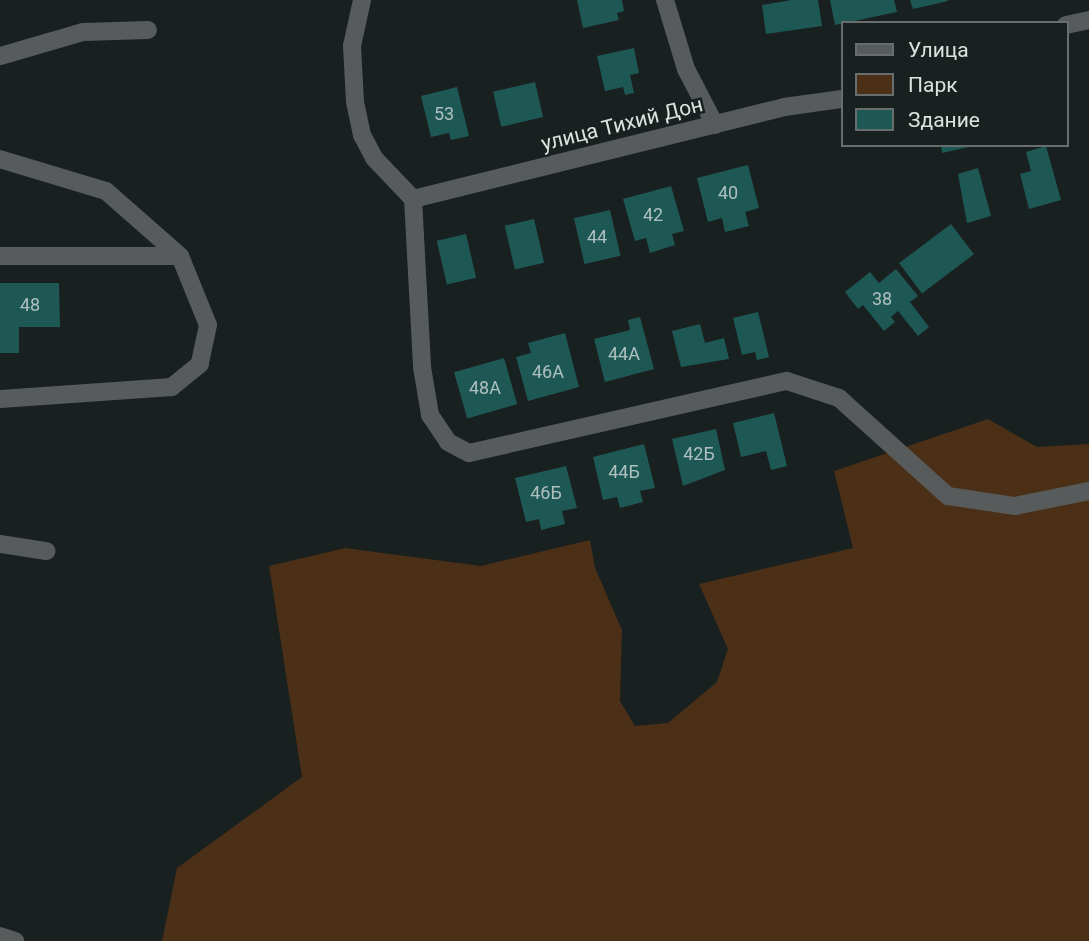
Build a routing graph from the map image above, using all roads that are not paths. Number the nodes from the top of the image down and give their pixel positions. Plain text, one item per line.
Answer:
1 (362, 0) edge
2 (665, 0) edge
3 (1089, 20) edge
4 (1068, 25) edge
5 (148, 30) dead end
6 (0, 56) edge
7 (841, 100) edge
8 (715, 125) junction
9 (0, 159) edge
10 (413, 199) junction
11 (0, 256) edge
12 (180, 256) junction
13 (0, 399) edge
14 (1089, 491) edge
15 (0, 544) edge
16 (46, 551) dead end
17 (0, 936) edge
18 (15, 941) edge

1 - 10 street
2 - 8 street
3 - 4 street
5 - 6 street
7 - 8 street, улица Тихий Дон
8 - 10 street, улица Тихий Дон
9 - 12 street
10 - 14 street
11 - 12 street
12 - 13 street
15 - 16 street
17 - 18 street

